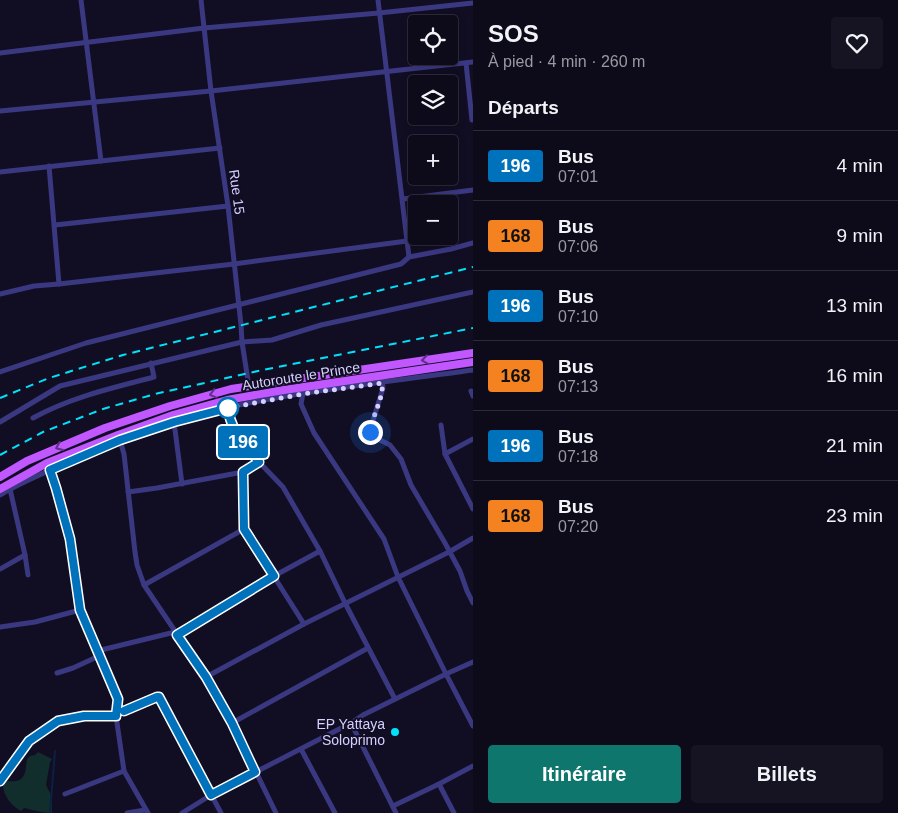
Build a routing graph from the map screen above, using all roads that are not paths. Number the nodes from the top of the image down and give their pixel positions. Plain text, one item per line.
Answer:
1 (81, 0) edge
2 (201, 0) edge
3 (378, 0) edge
4 (473, 3) edge
5 (379, 13) junction
6 (204, 28) junction
7 (86, 42) junction
8 (0, 53) edge
9 (473, 62) edge
10 (466, 63) junction
11 (386, 71) junction
12 (211, 91) junction
13 (94, 102) junction
14 (0, 111) edge
15 (472, 120) edge
16 (220, 148) junction
17 (101, 161) junction
18 (49, 166) junction
19 (0, 172) edge
20 (473, 190) edge
21 (403, 199) junction
22 (228, 206) junction
23 (55, 225) junction
24 (407, 241) junction
25 (473, 243) edge
26 (409, 257) junction
27 (234, 264) junction
28 (59, 284) junction
29 (473, 292) edge
30 (0, 294) edge
31 (239, 305) junction
32 (242, 342) junction
33 (473, 353) edge
34 (473, 362) edge
35 (151, 363) junction
36 (473, 370) edge
37 (0, 372) edge
38 (381, 379) junction
39 (249, 386) junction
40 (302, 391) junction
41 (228, 404) junction
42 (33, 418) dead end
43 (0, 422) edge
44 (174, 422) junction
45 (441, 425) dead end
46 (119, 437) junction
47 (473, 439) edge
48 (445, 454) junction
49 (259, 462) junction
50 (48, 467) junction
51 (243, 472) junction
52 (0, 477) edge
53 (182, 484) junction
54 (0, 489) edge
55 (10, 489) junction
56 (128, 492) junction
57 (0, 495) edge
58 (473, 509) edge
59 (244, 529) junction
60 (473, 538) edge
61 (320, 551) junction
62 (449, 552) junction
63 (25, 555) junction
64 (0, 569) edge
65 (28, 575) dead end
66 (274, 576) junction
67 (398, 577) junction
68 (144, 584) junction
69 (345, 603) junction
70 (473, 603) edge
71 (80, 610) junction
72 (304, 624) junction
73 (0, 627) edge
74 (176, 633) junction
75 (368, 648) junction
76 (98, 653) junction
77 (473, 662) edge
78 (58, 672) dead end
79 (446, 674) junction
80 (206, 677) junction
81 (395, 699) junction
82 (116, 716) junction
83 (232, 723) junction
84 (352, 723) junction
85 (473, 726) edge
86 (301, 749) junction
87 (473, 766) edge
88 (124, 771) junction
89 (255, 772) junction
90 (0, 781) edge
91 (439, 784) junction
92 (65, 794) dead end
93 (211, 795) junction
94 (393, 806) junction
95 (146, 811) edge
96 (127, 813) edge
97 (182, 813) edge
98 (220, 813) edge
99 (276, 813) edge
100 (335, 813) edge
101 (396, 813) edge
102 (454, 813) edge

1 - 7 street
2 - 6 street, Rue 15
3 - 5 street
4 - 5 street
5 - 6 street
5 - 11 street
6 - 7 street
6 - 12 street, Rue 15
7 - 8 street
7 - 13 street
9 - 10 street
10 - 11 street
10 - 15 street
11 - 12 street
11 - 21 street
12 - 13 street
12 - 16 street, Rue 15
13 - 14 street
13 - 17 street
16 - 17 street
16 - 22 street, Rue 15
17 - 18 street
18 - 19 street
18 - 23 street
20 - 21 street
21 - 24 street
22 - 23 street
22 - 27 street, Rue 15
23 - 28 street
24 - 26 street
24 - 27 street
25 - 26 street
26 - 31 street
27 - 28 street
27 - 31 street, Rue 15
28 - 30 street
29 - 32 street
31 - 32 street, Rue 15
31 - 37 street
32 - 35 street
32 - 39 street, Rue 15
33 -> 39 main road, Autoroute le Prince
34 - 38 main road, Autoroute le Prince
35 - 42 street
35 - 43 street
36 - 38 street
38 - 40 main road, Autoroute le Prince
38 - 62 street
39 -> 52 main road, Autoroute le Prince
40 - 41 main road, Autoroute le Prince
40 - 67 street
41 - 44 street
41 - 46 main road, Autoroute le Prince
41 - 49 street
44 - 46 street
44 - 53 street
45 - 48 street
46 - 50 main road, Autoroute le Prince
46 - 56 street
47 - 48 street
48 - 58 street
49 - 51 street
49 - 61 street
50 - 54 main road, Autoroute le Prince
50 - 55 street
50 - 71 street
51 - 53 street
51 - 59 street
53 - 56 street
55 - 57 street
55 - 63 street
56 - 68 street
59 - 66 street
59 - 68 street
60 - 62 street
61 - 66 street
61 - 69 street
62 - 67 street
62 - 70 street
63 - 64 street
63 - 65 street
66 - 72 street
66 - 74 street
67 - 69 street
67 - 79 street
68 - 74 street
69 - 72 street
69 - 75 street
71 - 73 street
71 - 76 street
72 - 80 street
74 - 76 street
74 - 80 street
75 - 81 street
75 - 83 street
76 - 78 street
76 - 82 street
77 - 79 street
79 - 81 street
79 - 85 street
80 - 83 street
81 - 84 street
82 - 88 street
82 - 90 street
82 - 93 street
83 - 89 street
84 - 86 street
84 - 94 street
86 - 89 street
86 - 100 street
87 - 91 street
88 - 92 street
88 - 95 street
89 - 93 street
89 - 99 street
91 - 94 street
91 - 102 street
93 - 97 street
93 - 98 street
94 - 101 street
95 - 96 street

